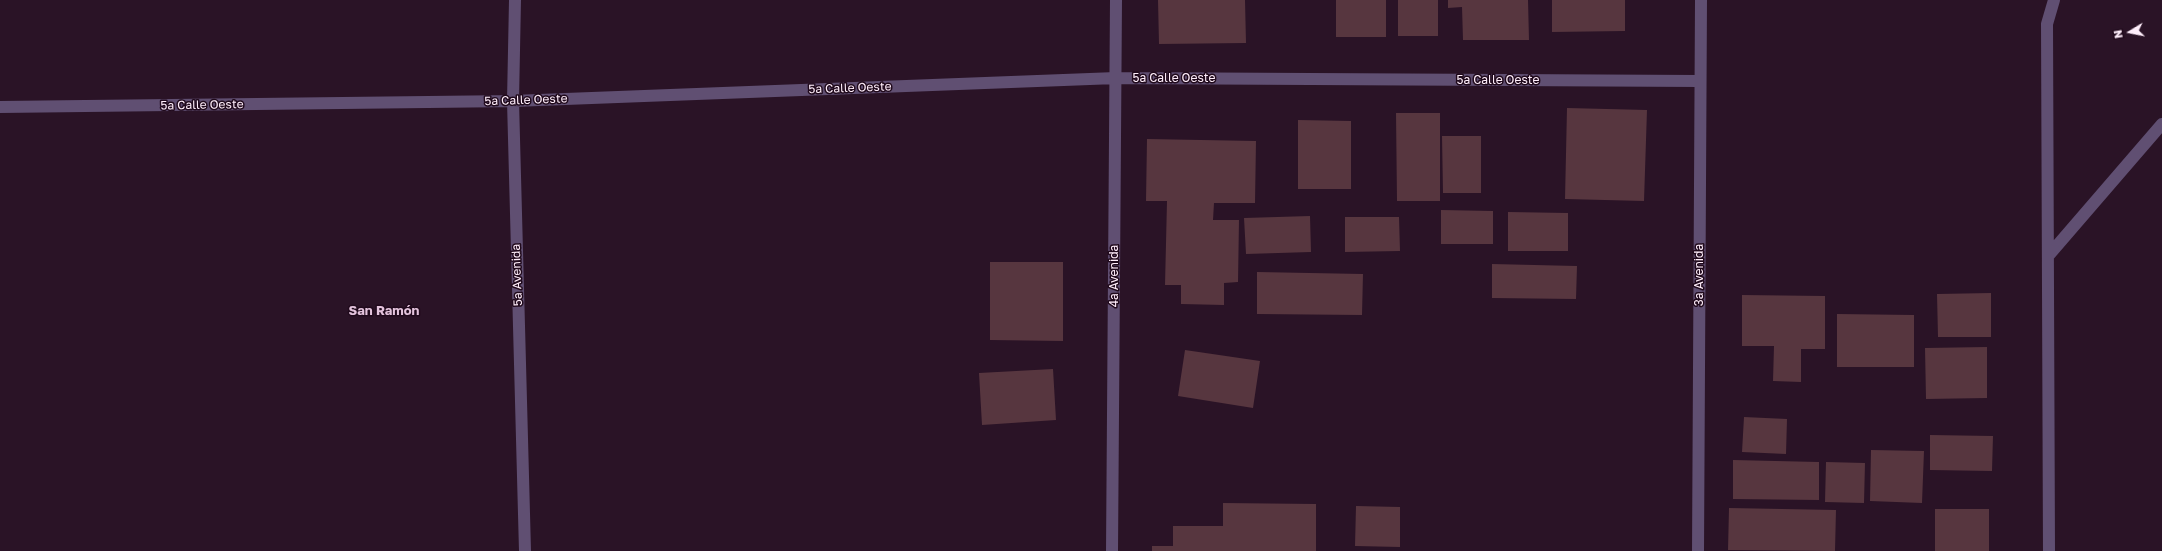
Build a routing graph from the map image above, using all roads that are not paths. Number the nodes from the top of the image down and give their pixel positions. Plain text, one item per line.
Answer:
1 (516, 0) edge
2 (1116, 0) edge
3 (1701, 0) edge
4 (2054, 0) edge
5 (1116, 78) junction
6 (1700, 81) junction
7 (512, 101) junction
8 (0, 107) edge
9 (2162, 124) edge
10 (2049, 255) junction
11 (525, 551) edge
12 (1112, 551) edge
13 (1698, 551) edge
14 (2049, 551) edge

1 - 7 street, 5a Avenida
2 - 5 street, 4a Avenida
3 - 6 street, 3a Avenida
4 - 10 street
5 - 6 street, 5a Calle Oeste
5 - 7 street, 5a Calle Oeste
5 - 12 street, 4a Avenida
6 - 13 street, 3a Avenida
7 - 8 street, 5a Calle Oeste
7 - 11 street, 5a Avenida
9 - 10 street
10 - 14 street

